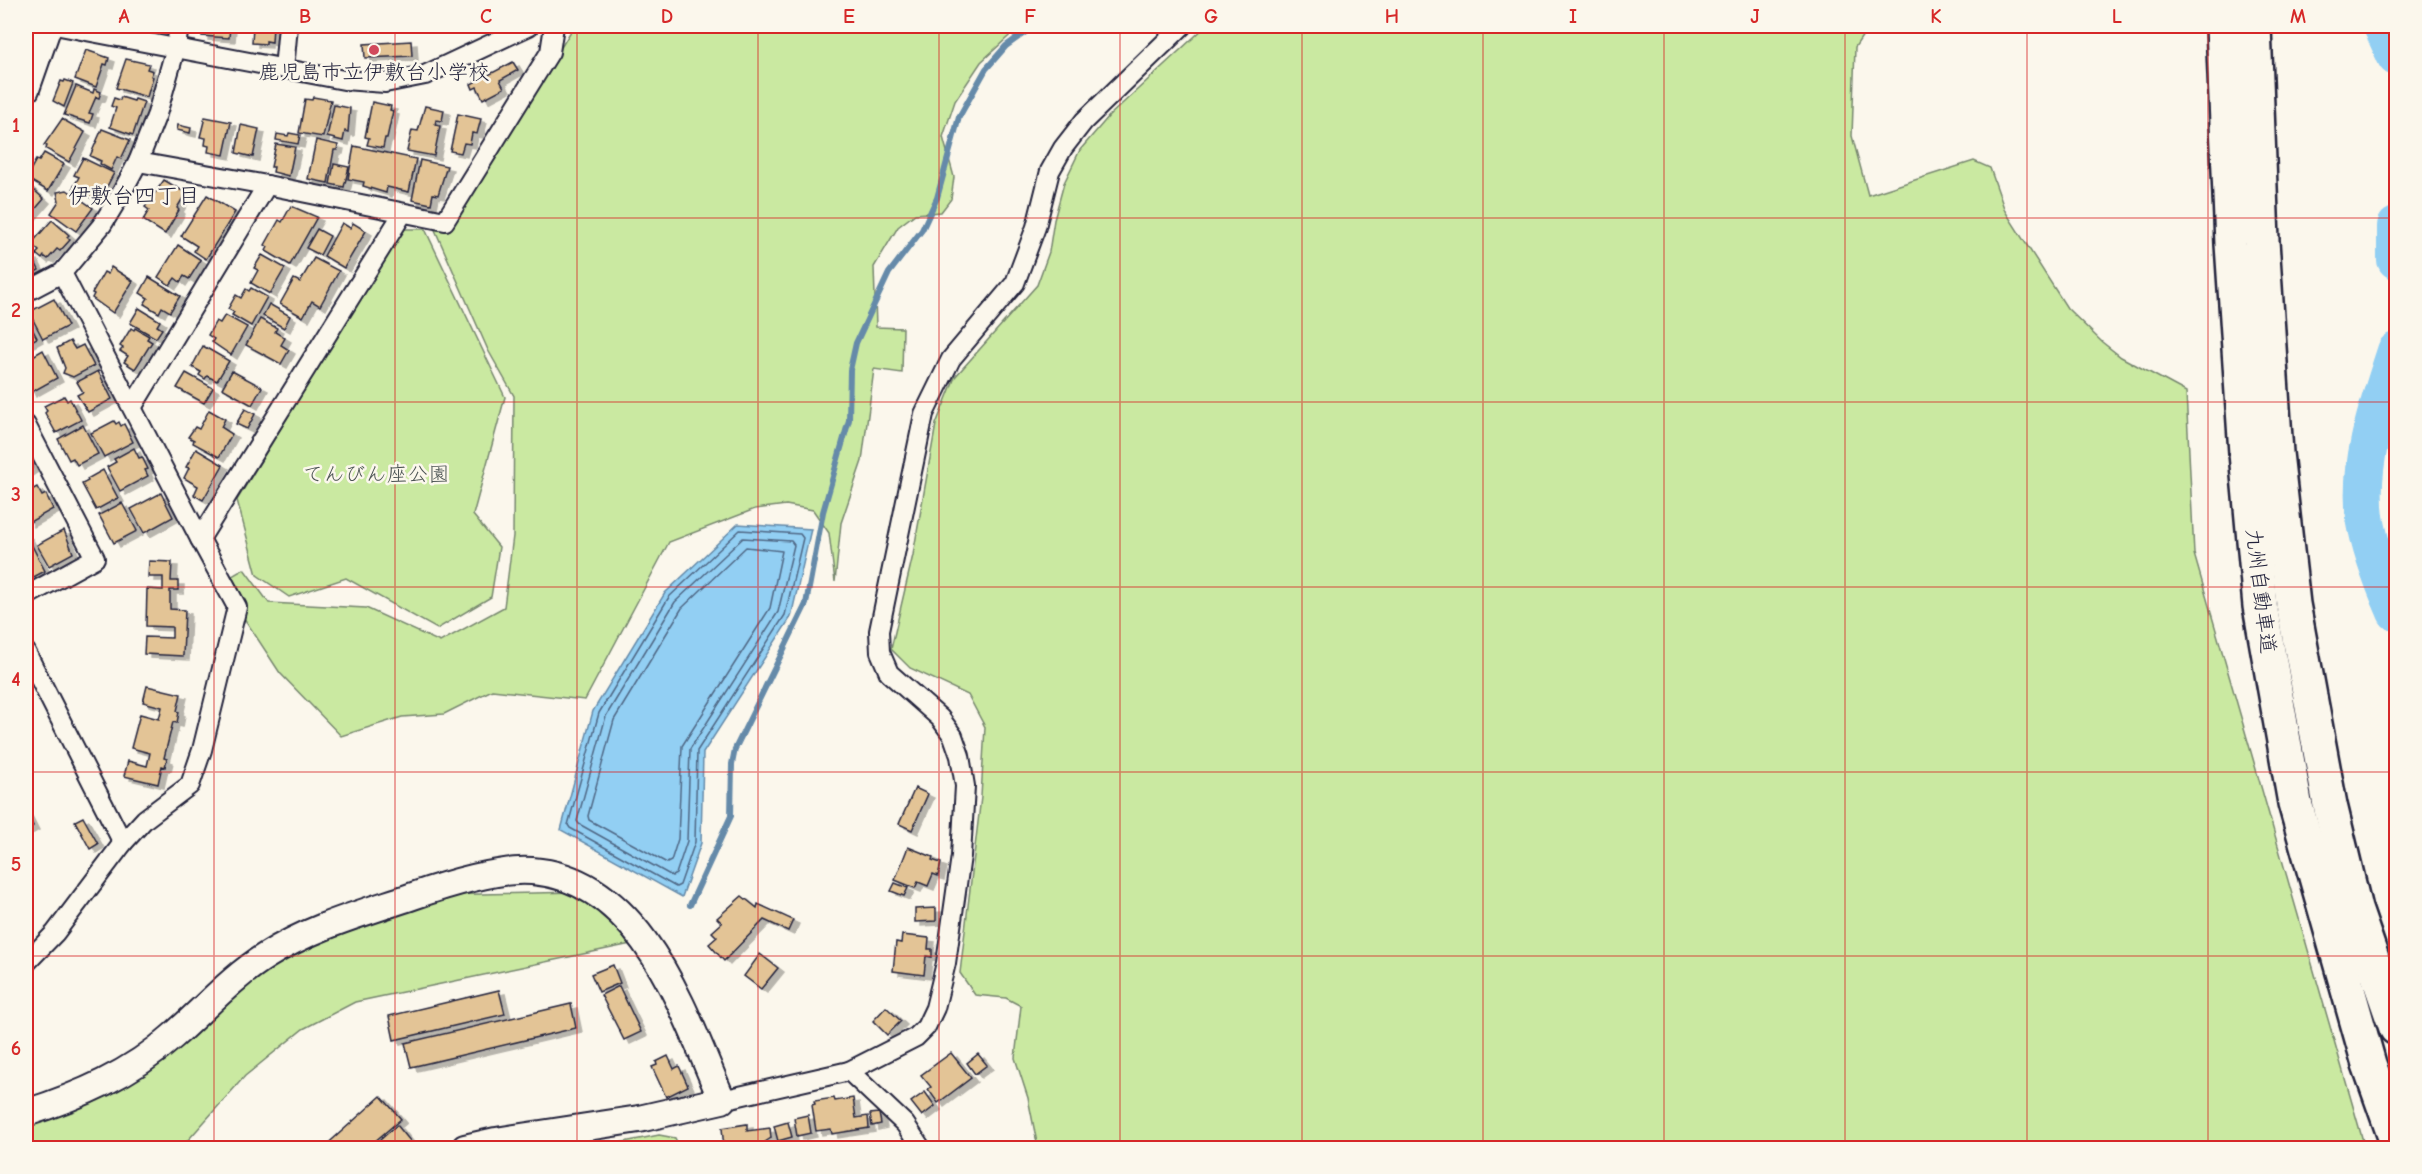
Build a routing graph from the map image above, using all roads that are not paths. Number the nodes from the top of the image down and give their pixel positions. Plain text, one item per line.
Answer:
1 (48, 26) edge
2 (60, 26) edge
3 (179, 26) edge
4 (288, 26) edge
5 (529, 26) edge
6 (554, 26) edge
7 (1182, 26) edge
8 (2223, 26) edge
9 (2254, 26) edge
10 (176, 47) junction
11 (284, 69) junction
12 (26, 89) edge
13 (138, 162) junction
14 (267, 185) junction
15 (403, 213) junction
16 (62, 273) junction
17 (26, 292) edge
18 (133, 406) junction
19 (26, 425) edge
20 (200, 539) junction
21 (26, 596) edge
22 (26, 652) edge
23 (123, 843) junction
24 (26, 963) edge
25 (2397, 1028) edge
26 (849, 1071) junction
27 (722, 1100) junction
28 (26, 1113) edge
29 (2397, 1140) edge
30 (465, 1149) edge
31 (921, 1149) edge

1 - 12 street
2 - 10 street
3 - 10 street
4 - 11 street
5 - 11 street
6 - 15 street
7 - 26 street
8 - 29 highway, 九州自動車道
9 - 25 highway, 九州自動車道
10 - 11 street
10 - 13 street
13 - 14 street
13 - 16 street
14 - 15 street
14 - 18 street
15 - 20 street
16 - 17 street
16 - 18 street
18 - 20 street
19 - 21 street
20 - 23 street
22 - 23 street
23 - 24 street
26 - 27 street
26 - 31 street
27 - 28 street
27 - 30 street

